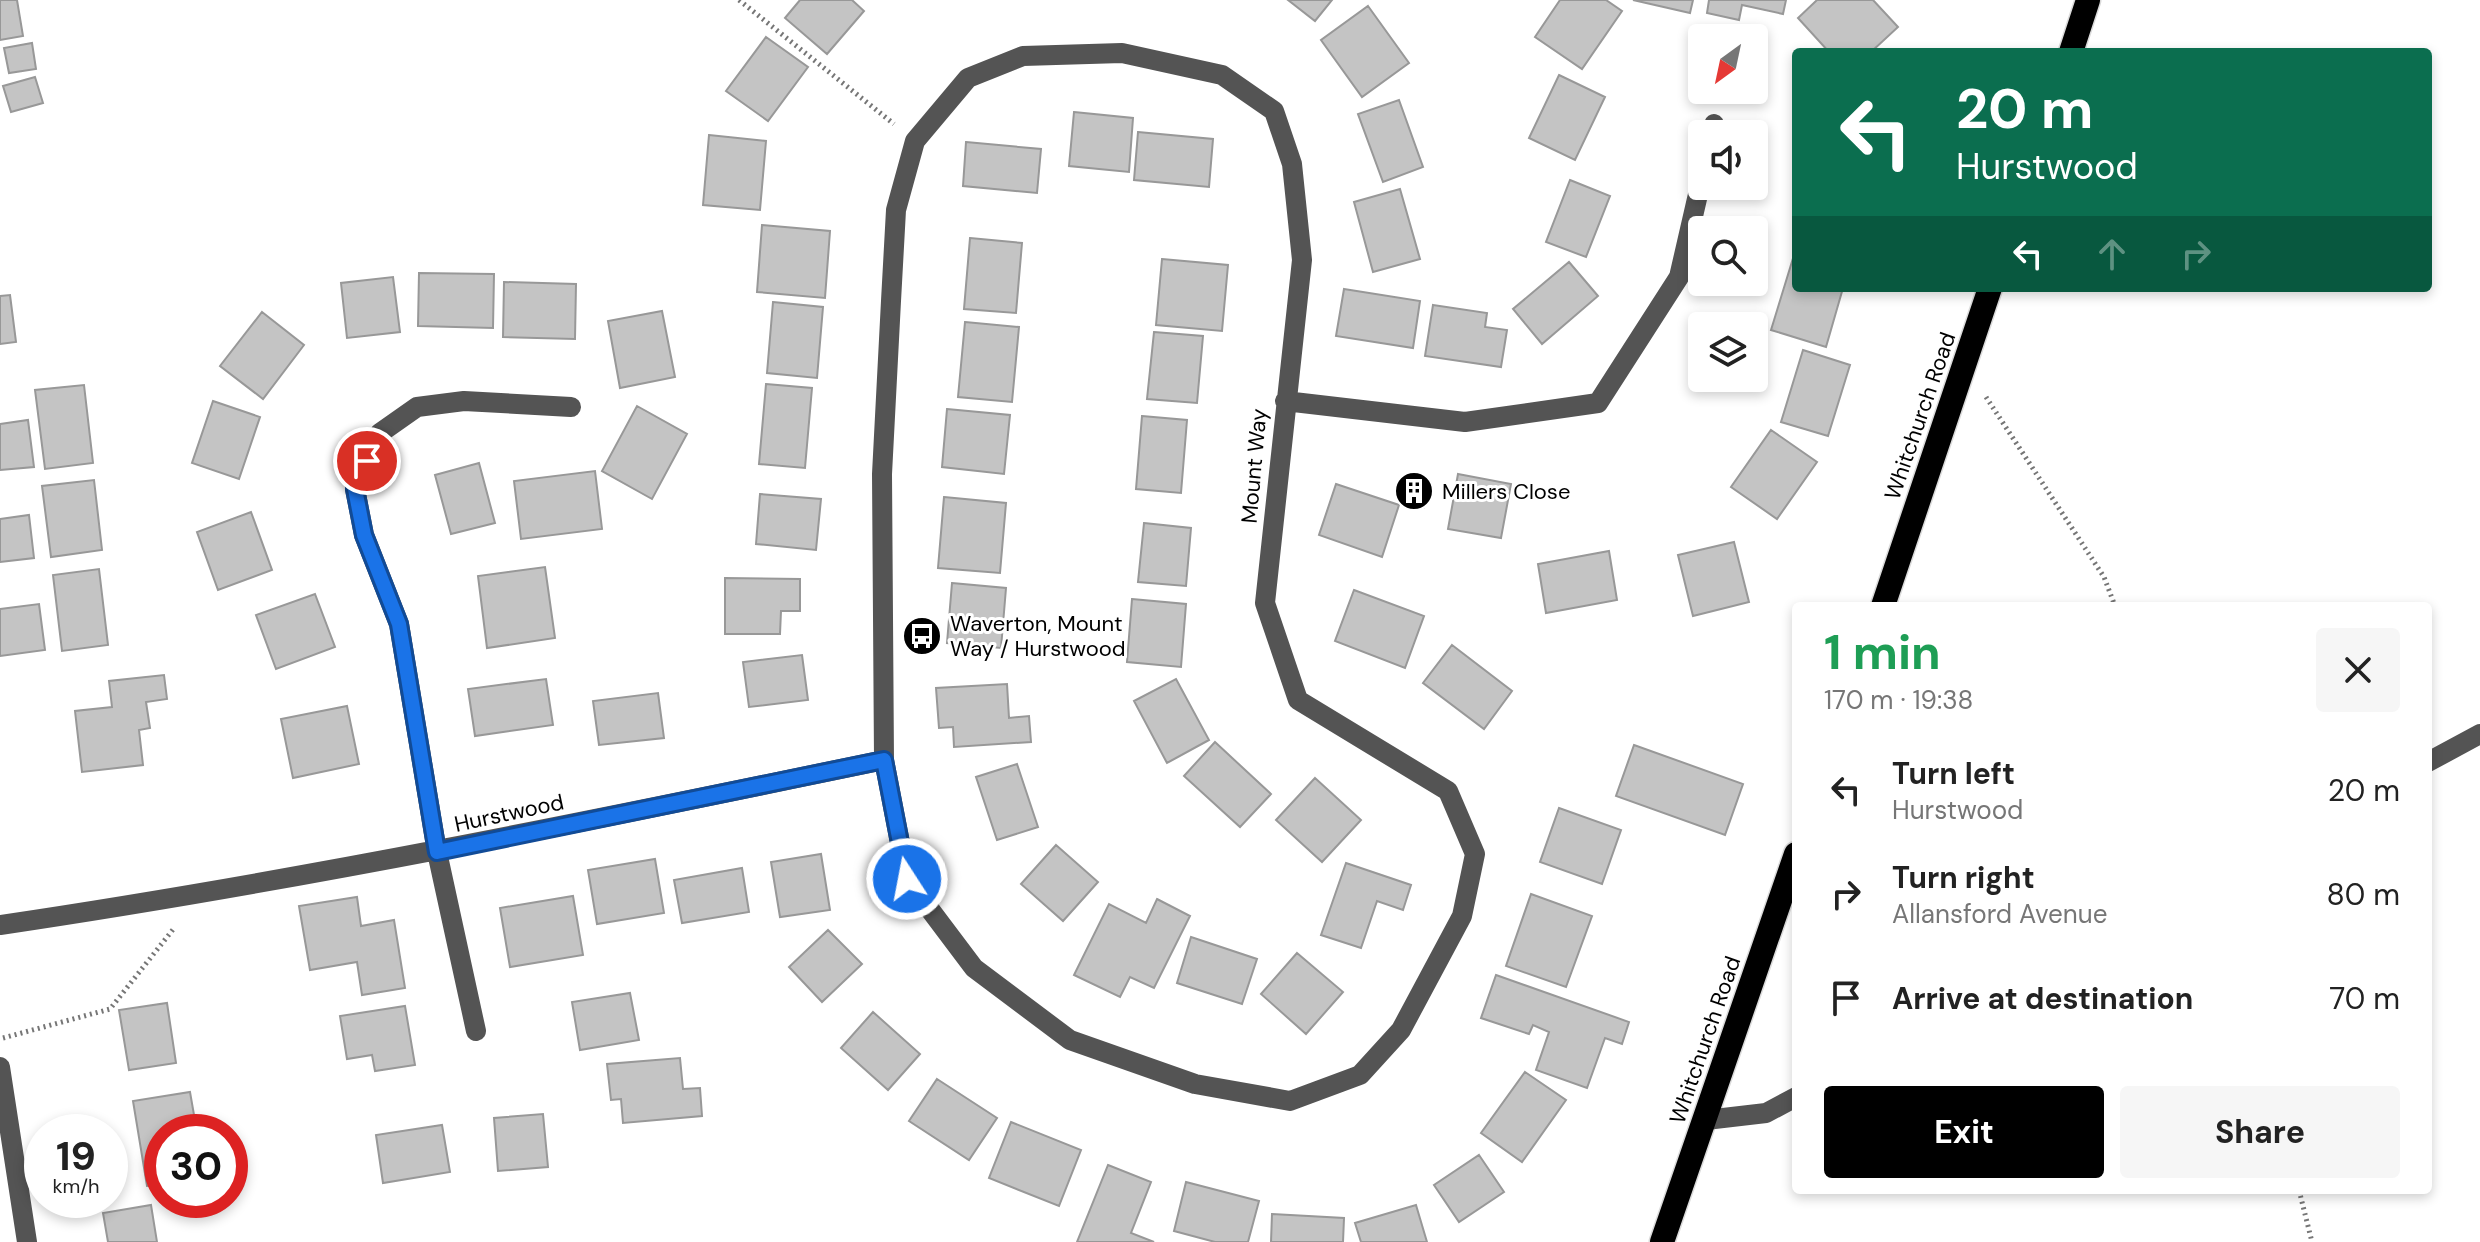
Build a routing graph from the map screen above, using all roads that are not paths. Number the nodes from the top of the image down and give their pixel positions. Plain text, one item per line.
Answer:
1 (2088, 0) edge
2 (2072, 48) edge
3 (1697, 200) edge
4 (1989, 292) edge
5 (1285, 401) junction
6 (571, 407) dead end
7 (1884, 602) edge
8 (2480, 734) edge
9 (884, 760) junction
10 (2432, 760) edge
11 (437, 852) junction
12 (1792, 866) edge
13 (0, 925) edge
14 (476, 1031) dead end
15 (0, 1067) edge
16 (1792, 1099) edge
17 (1706, 1120) junction
18 (27, 1242) edge
19 (1662, 1242) edge

1 - 2 highway
3 - 5 street
4 - 7 highway, Whitchurch Road
5 - 9 street, Mount Way
5 - 9 street, Mount Way
6 - 11 street
8 - 10 street
9 - 11 street, Hurstwood
11 - 13 street, Hurstwood
11 - 14 street
12 - 17 highway, Whitchurch Road
15 - 18 street
16 - 17 street
17 - 19 highway, Whitchurch Road

